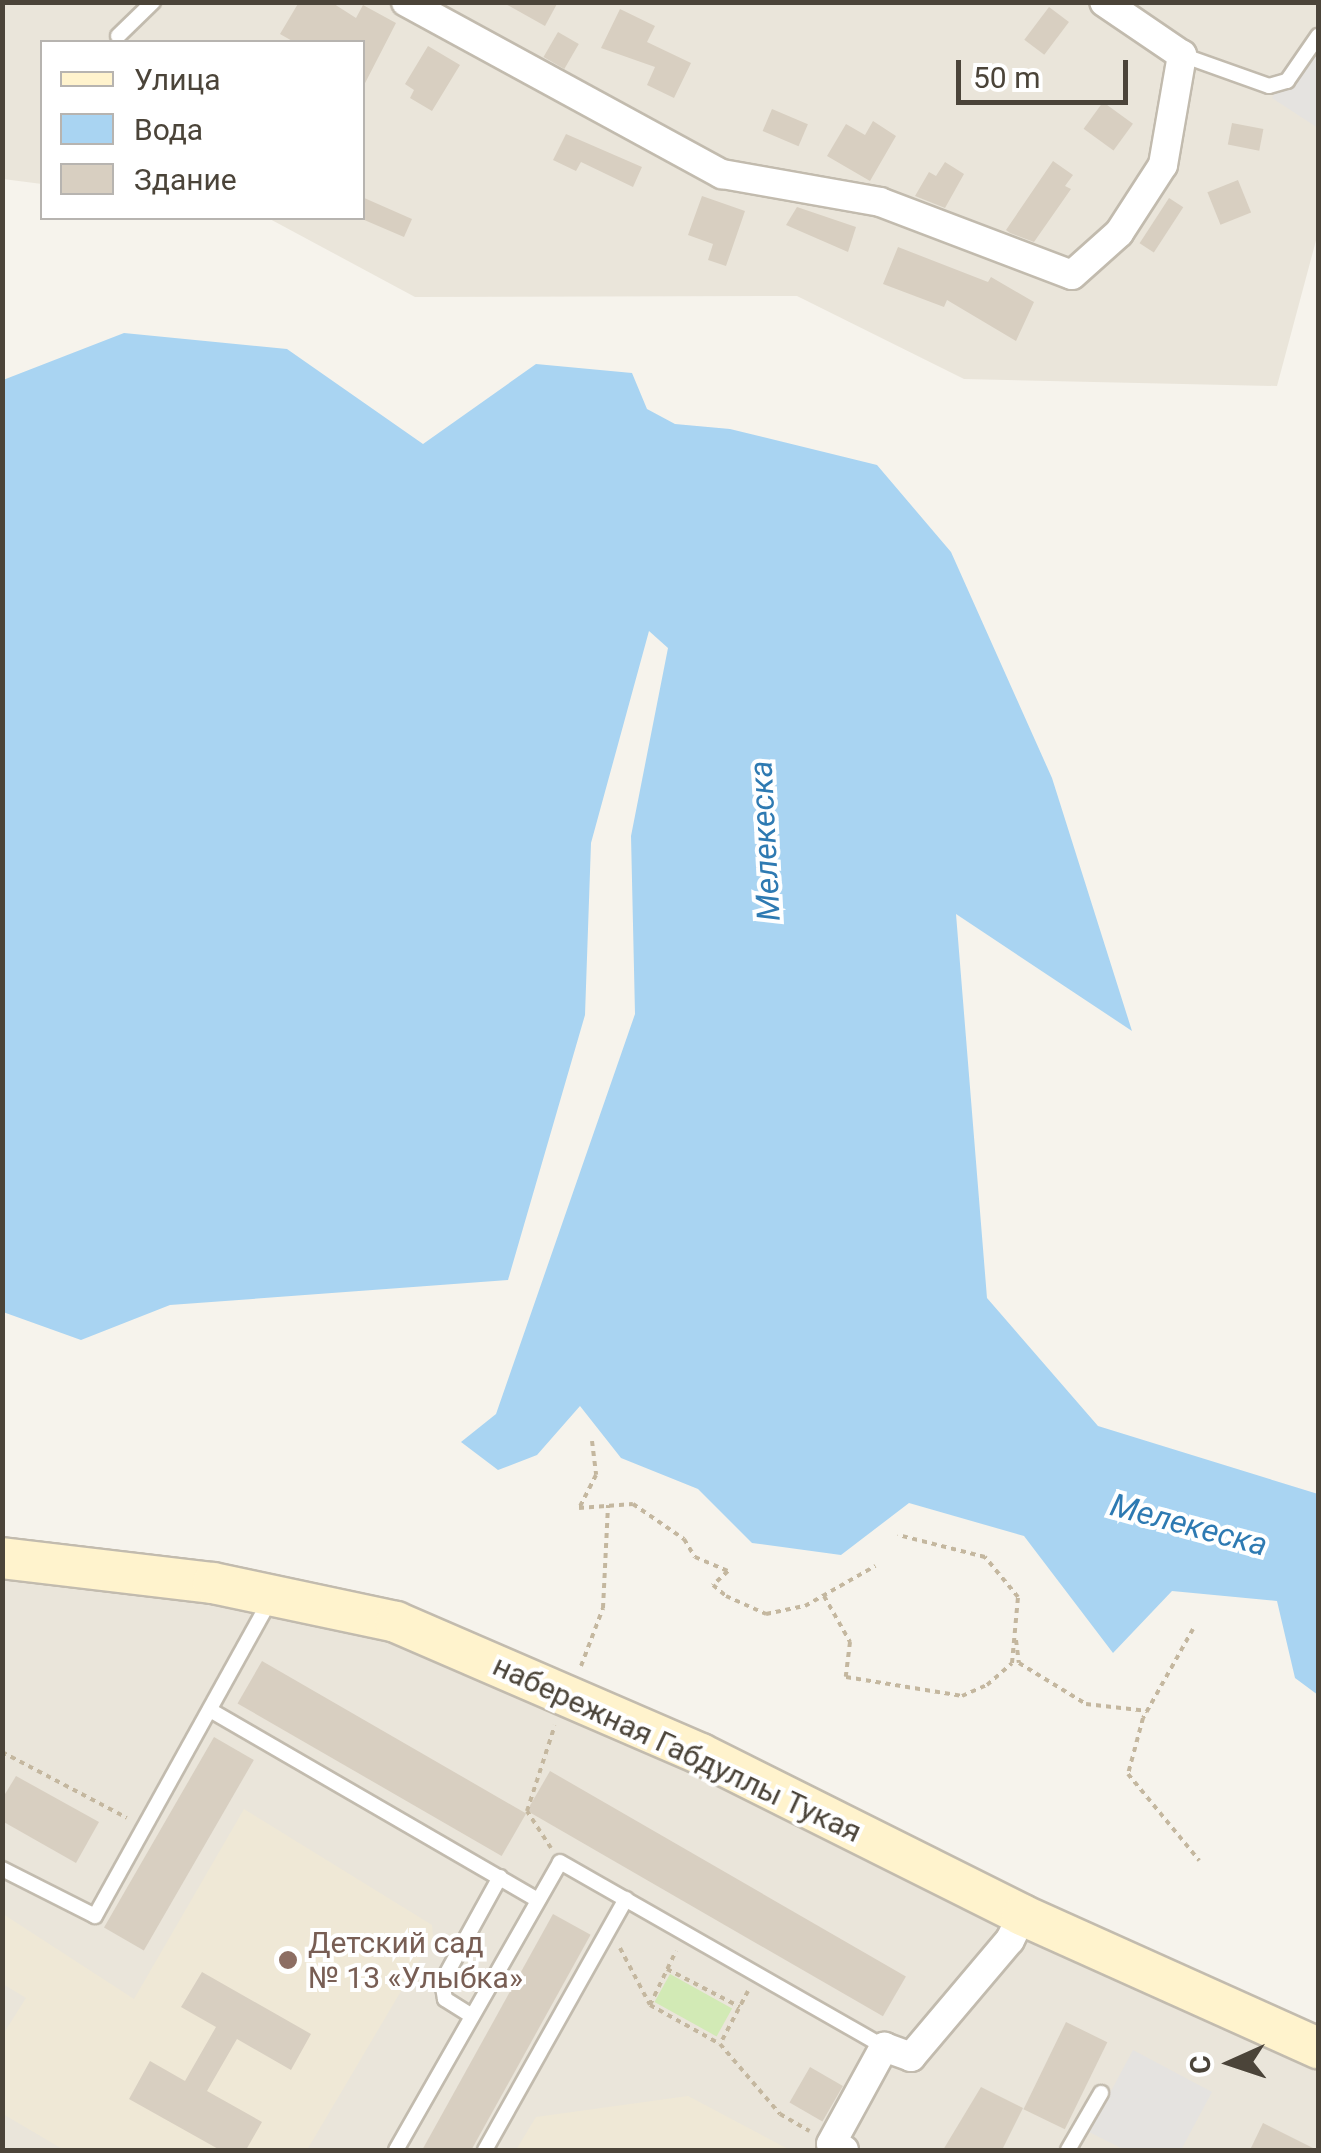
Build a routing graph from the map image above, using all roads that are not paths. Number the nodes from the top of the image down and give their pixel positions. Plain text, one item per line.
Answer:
1 (153, 2) edge
2 (406, 2) edge
3 (1104, 2) edge
4 (118, 36) dead end
5 (1318, 36) edge
6 (1182, 55) junction
7 (2, 1558) edge
8 (273, 1593) junction
9 (210, 1710) junction
10 (2, 1869) edge
11 (500, 1877) junction
12 (626, 1899) junction
13 (538, 1900) junction
14 (1022, 1915) junction
15 (472, 2016) junction
16 (884, 2046) junction
17 (1318, 2048) edge
18 (1101, 2093) dead end
19 (837, 2147) edge
20 (396, 2150) edge
21 (485, 2150) edge
22 (1068, 2150) edge

1 - 4 lane
2 - 6 street
3 - 6 street
5 - 6 lane
7 - 8 main road, набережная Габдуллы Тукая
8 - 9 lane
8 - 14 main road, набережная Габдуллы Тукая
9 - 10 lane
9 - 11 lane
11 - 13 lane
11 - 15 lane
12 - 13 lane
12 - 16 lane
12 - 21 lane
13 - 15 lane
14 - 16 street
14 - 17 main road, набережная Габдуллы Тукая
15 - 20 lane
16 - 19 street
18 - 22 lane

